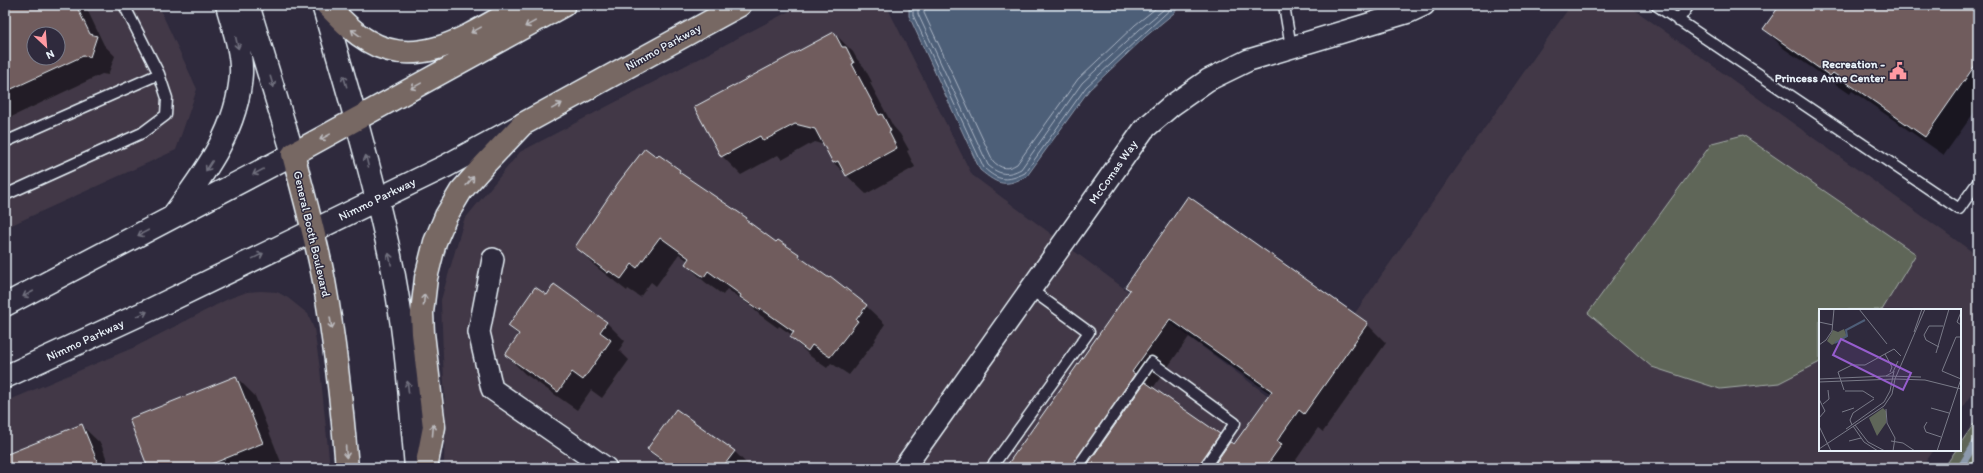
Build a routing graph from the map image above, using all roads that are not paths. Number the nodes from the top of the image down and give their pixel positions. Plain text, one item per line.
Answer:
1 (124, 5) edge
2 (227, 5) edge
3 (248, 5) edge
4 (323, 5) edge
5 (327, 5) edge
6 (523, 5) edge
7 (564, 5) edge
8 (740, 5) edge
9 (1284, 5) edge
10 (1424, 5) edge
11 (1656, 5) edge
12 (1689, 5) edge
13 (1678, 21) junction
14 (1291, 47) junction
15 (159, 74) junction
16 (356, 119) junction
17 (523, 124) junction
18 (5, 142) edge
19 (293, 154) junction
20 (1978, 182) edge
21 (5, 195) edge
22 (376, 199) junction
23 (171, 218) junction
24 (312, 230) junction
25 (493, 259) dead end
26 (1030, 289) junction
27 (5, 305) edge
28 (5, 377) edge
29 (347, 468) edge
30 (416, 468) edge
31 (426, 468) edge
32 (606, 468) edge
33 (904, 468) edge
34 (991, 468) edge
35 (1077, 468) edge
36 (1204, 468) edge

1 - 15 lane
2 -> 23 main road
3 -> 19 main road, General Booth Boulevard
16 -> 4 main road
6 -> 5 highway
7 -> 16 highway
17 -> 8 highway, Nimmo Parkway
9 - 14 lane
10 - 14 street, McComas Way
11 - 13 lane
12 - 13 lane
13 - 20 lane
14 - 26 street, McComas Way
15 - 18 lane
15 - 21 lane
16 -> 19 highway
22 -> 16 main road
17 - 22 main road, Nimmo Parkway
31 -> 17 highway
19 -> 23 main road
19 - 24 highway, General Booth Boulevard
22 - 24 main road, Nimmo Parkway
30 -> 22 main road
23 -> 27 main road
28 -> 24 main road, Nimmo Parkway
24 -> 29 highway, General Booth Boulevard
25 - 32 street
26 - 33 street, McComas Way
26 - 34 lane
35 - 36 lane

